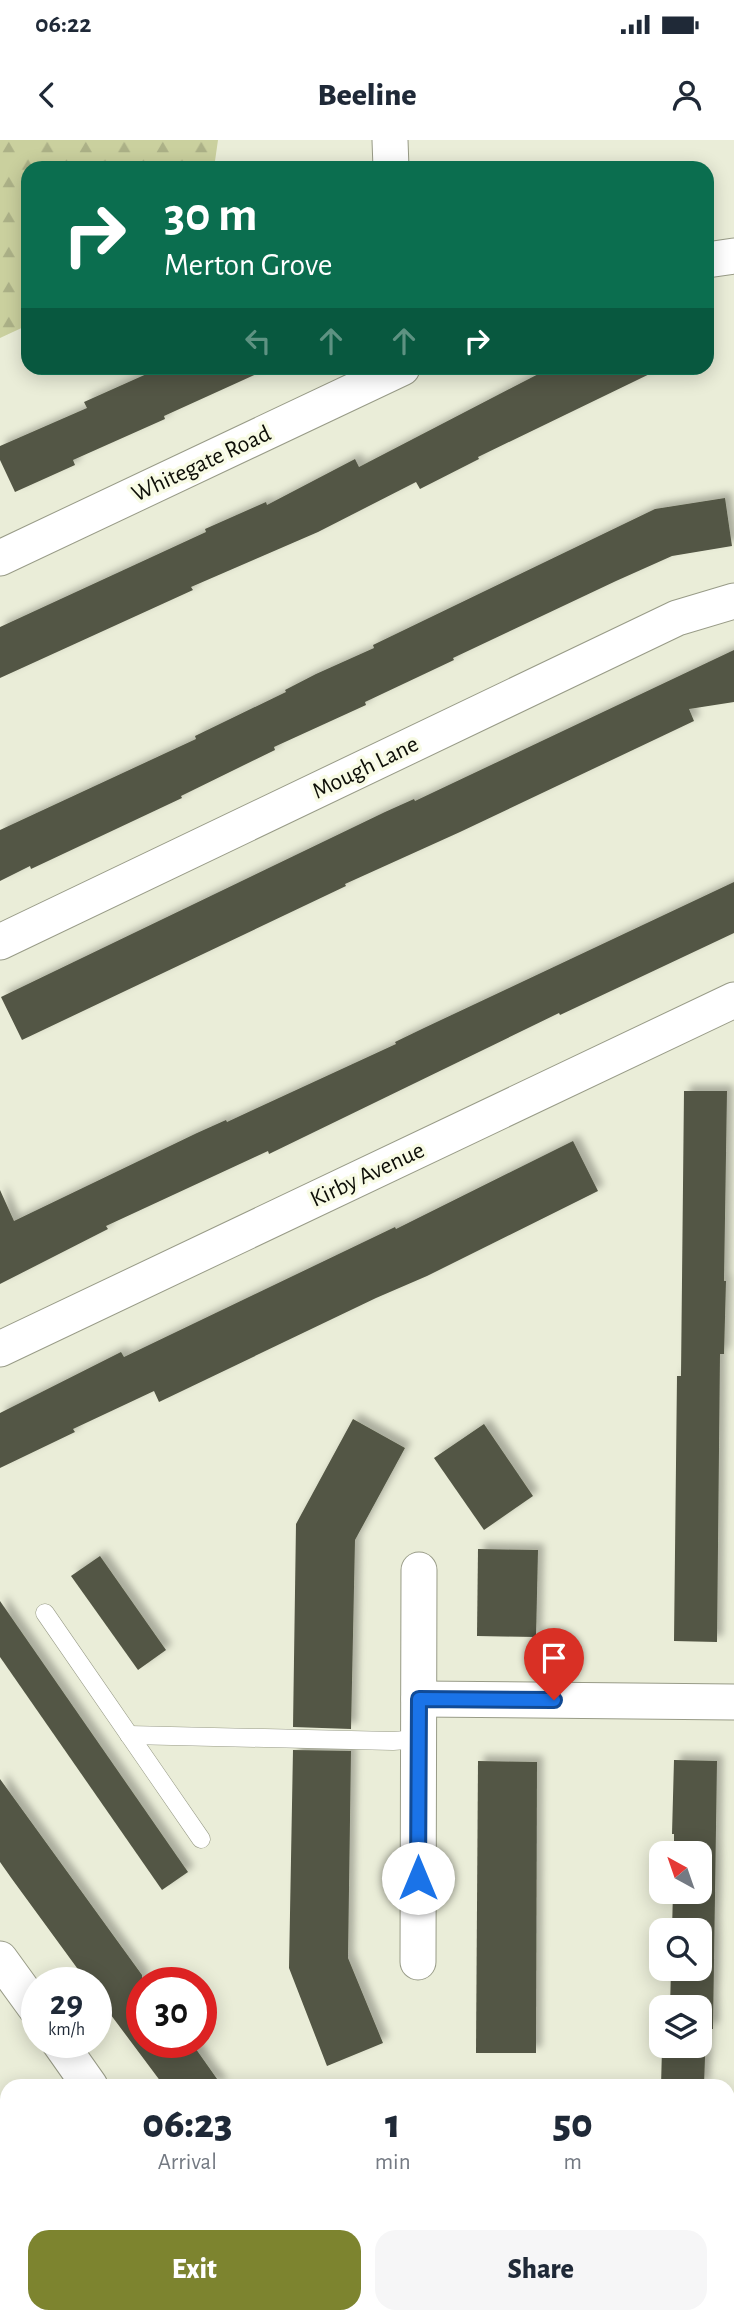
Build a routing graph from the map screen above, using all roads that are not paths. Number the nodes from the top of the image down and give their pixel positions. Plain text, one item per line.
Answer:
1 (390, 140) edge
2 (391, 161) edge
3 (734, 256) edge
4 (714, 260) edge
5 (387, 375) edge
6 (0, 558) edge
7 (734, 601) edge
8 (0, 942) edge
9 (734, 999) edge
10 (0, 1349) edge
11 (419, 1570) dead end
12 (46, 1613) dead end
13 (419, 1699) junction
14 (734, 1702) edge
15 (129, 1735) junction
16 (419, 1739) junction
17 (201, 1839) dead end
18 (0, 1959) edge
19 (418, 1962) dead end
20 (21, 1988) edge
21 (70, 2058) edge
22 (85, 2079) edge

1 - 2 street
3 - 4 street
5 - 6 street, Whitegate Road
7 - 8 street, Mough Lane
9 - 10 street, Kirby Avenue
11 - 13 street
12 - 15 lane
13 - 14 street
13 - 16 street
15 - 16 lane
15 - 17 lane
16 - 19 street
18 - 20 street
21 - 22 street

